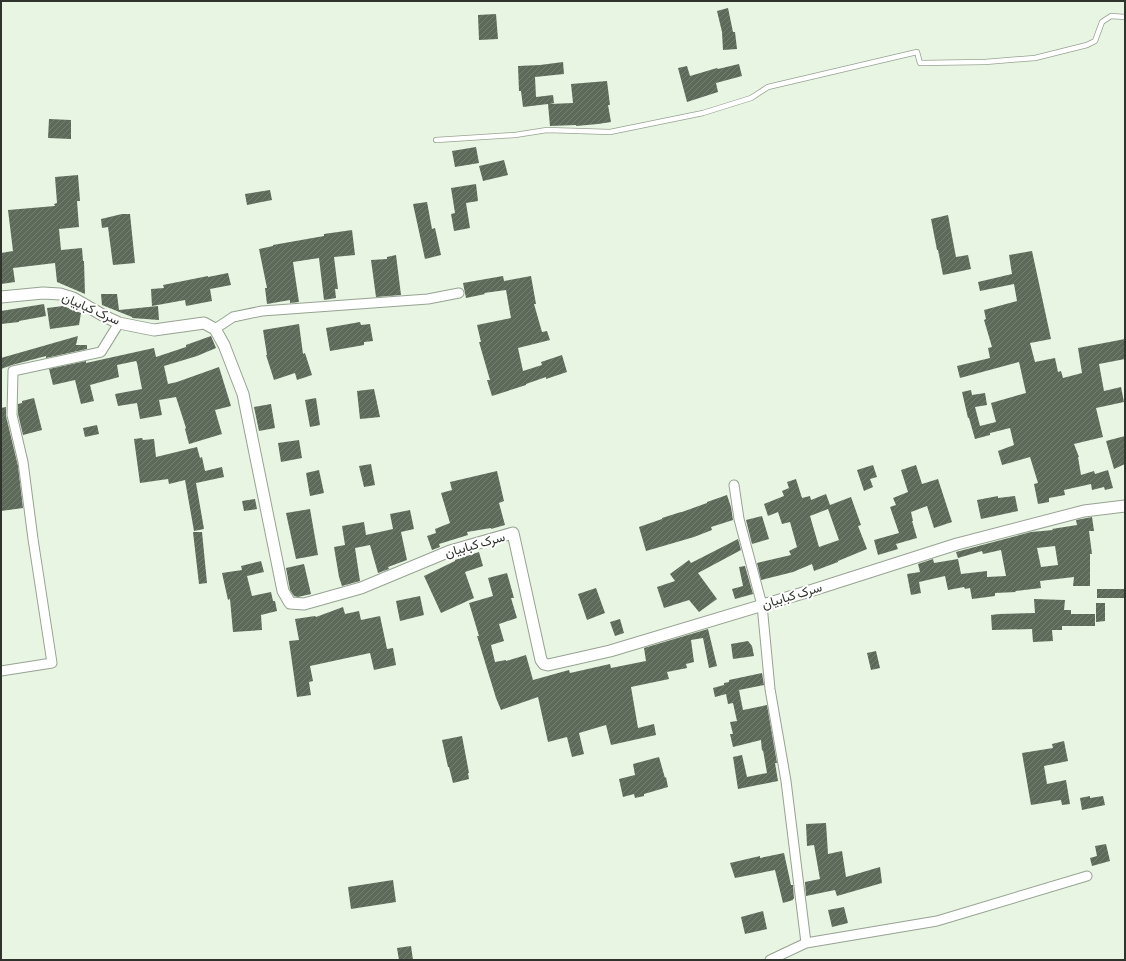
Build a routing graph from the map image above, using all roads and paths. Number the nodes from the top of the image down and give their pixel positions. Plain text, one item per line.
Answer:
1 (1125, 17) edge
2 (436, 140) dead end
3 (459, 293) dead end
4 (1, 298) edge
5 (119, 323) junction
6 (215, 329) junction
7 (734, 485) dead end
8 (1125, 506) edge
9 (762, 605) junction
10 (1, 671) edge
11 (1086, 876) dead end
12 (806, 943) junction
13 (770, 960) edge

1 - 2 lane
3 - 6 street
4 - 5 street, سرک کبابیان
5 - 6 street, سرک کبابیان
5 - 10 street
6 - 9 street, سرک کبابیان
7 - 9 street
8 - 9 street, سرک کبابیان
9 - 12 street
11 - 12 street
12 - 13 street

